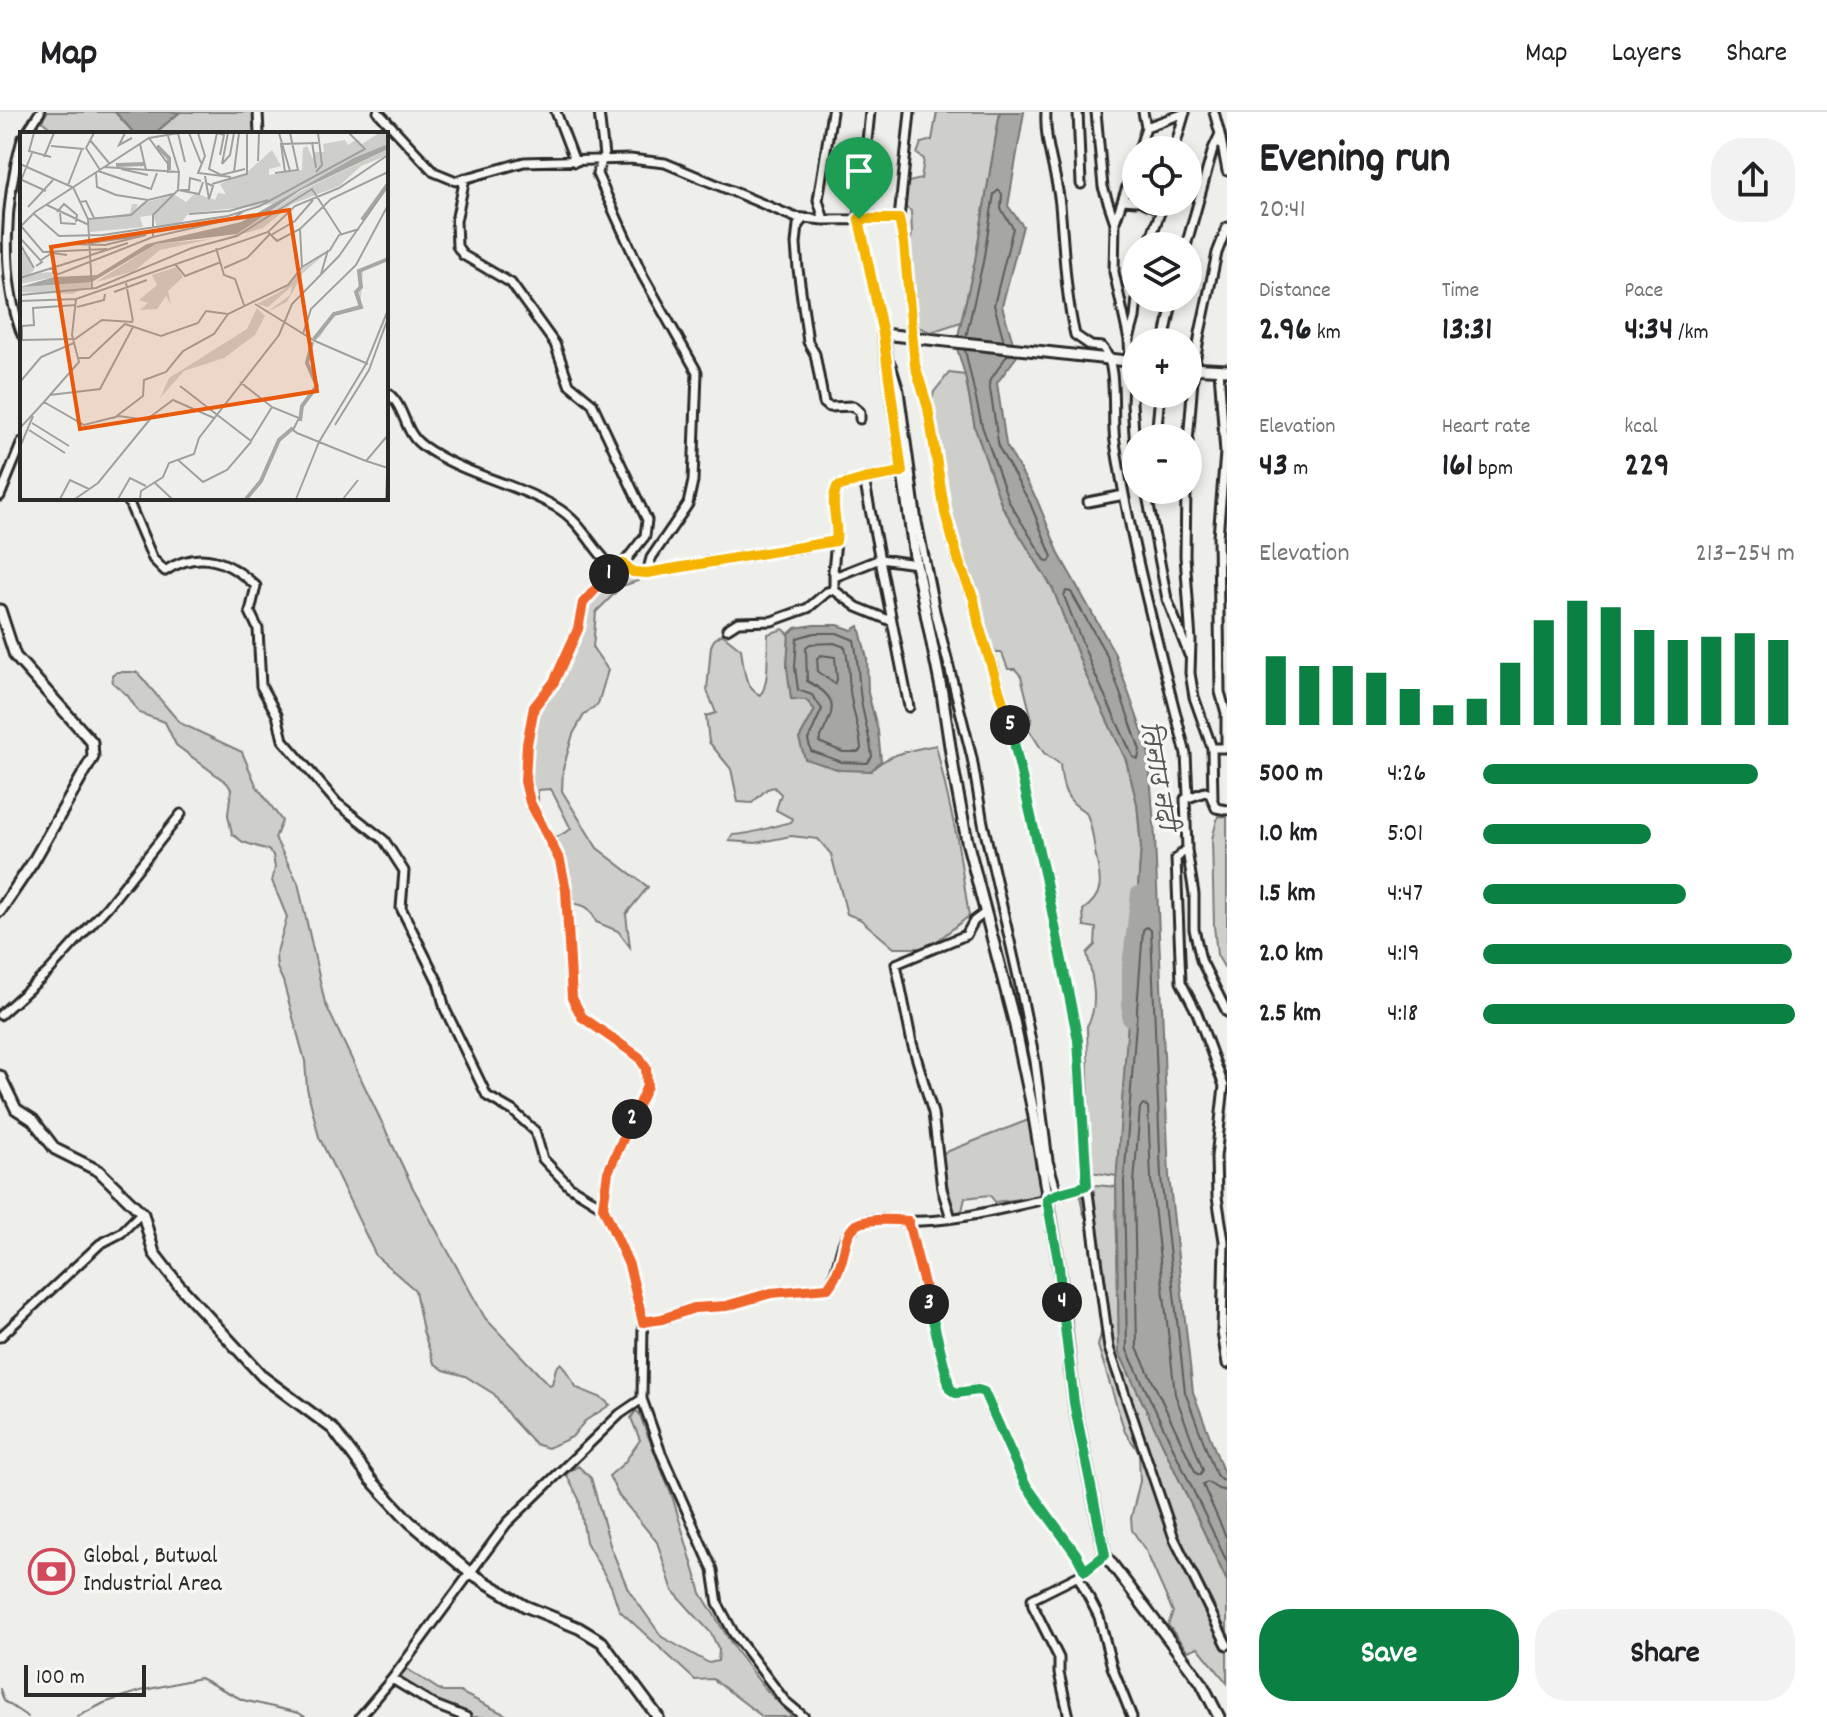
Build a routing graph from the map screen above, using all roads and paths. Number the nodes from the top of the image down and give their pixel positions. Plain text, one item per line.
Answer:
1 (40, 112) edge
2 (258, 112) edge
3 (378, 112) edge
4 (556, 112) edge
5 (599, 112) edge
6 (832, 112) edge
7 (870, 112) edge
8 (910, 112) edge
9 (1046, 112) edge
10 (1078, 112) edge
11 (1096, 112) edge
12 (1143, 112) edge
13 (1185, 112) edge
14 (1214, 112) edge
15 (1146, 127) junction
16 (27, 132) edge
17 (259, 132) edge
18 (1220, 134) junction
19 (1143, 136) edge
20 (1178, 136) edge
21 (20, 148) edge
22 (602, 161) junction
23 (575, 162) junction
24 (1227, 171) edge
25 (465, 178) junction
26 (1081, 184) dead end
27 (1122, 203) edge
28 (804, 218) junction
29 (859, 219) junction
30 (899, 219) junction
31 (824, 220) junction
32 (1115, 223) junction
33 (1227, 227) edge
34 (1190, 232) edge
35 (1126, 328) edge
36 (1200, 328) edge
37 (20, 330) edge
38 (883, 334) junction
39 (915, 337) junction
40 (1110, 358) junction
41 (1122, 360) edge
42 (886, 363) junction
43 (1202, 369) edge
44 (1223, 370) edge
45 (388, 394) edge
46 (860, 419) dead end
47 (20, 447) edge
48 (902, 472) junction
49 (864, 479) junction
50 (1122, 483) edge
51 (1122, 495) edge
52 (0, 496) edge
53 (128, 500) edge
54 (1088, 502) dead end
55 (1126, 504) edge
56 (1149, 504) edge
57 (1186, 504) edge
58 (836, 541) junction
59 (880, 559) junction
60 (623, 564) junction
61 (916, 564) junction
62 (614, 569) junction
63 (647, 573) junction
64 (834, 574) junction
65 (834, 590) junction
66 (0, 610) edge
67 (891, 621) junction
68 (727, 629) dead end
69 (1191, 661) junction
70 (909, 707) dead end
71 (1212, 748) junction
72 (1227, 750) edge
73 (1188, 796) junction
74 (1213, 800) junction
75 (1227, 810) edge
76 (181, 814) dead end
77 (1187, 850) junction
78 (0, 911) edge
79 (986, 912) junction
80 (1227, 1012) edge
81 (0, 1015) edge
82 (1223, 1074) edge
83 (0, 1076) edge
84 (1087, 1185) junction
85 (1057, 1193) junction
86 (1047, 1199) junction
87 (603, 1207) junction
88 (143, 1214) junction
89 (951, 1218) junction
90 (908, 1221) junction
91 (643, 1322) junction
92 (0, 1337) edge
93 (1227, 1364) edge
94 (642, 1399) junction
95 (1105, 1555) junction
96 (469, 1572) junction
97 (1082, 1574) junction
98 (1227, 1645) edge
99 (392, 1679) junction
100 (360, 1717) edge
101 (466, 1717) edge
102 (658, 1717) edge
103 (804, 1717) edge
104 (1069, 1717) edge
105 (1132, 1717) edge
106 (1219, 1717) edge

1 - 16 street
2 - 17 street
3 - 25 street
4 - 23 street
5 - 22 street
6 - 31 street
7 - 29 street
8 - 30 street
9 - 40 street
10 - 26 street
11 - 32 street
12 - 15 street
13 - 15 street
13 - 20 street
14 - 18 street
15 - 19 street
18 - 24 street
18 - 34 street
21 - 37 street
22 - 23 street
22 - 28 street
22 - 63 street
23 - 25 street
25 - 60 street
27 - 32 street
28 - 31 street
28 - 46 street
29 - 30 street
29 - 31 street
29 - 38 street
30 - 39 street
32 - 35 street
33 - 36 street
38 - 39 street
38 - 42 street
39 - 40 street
39 - 84 street
40 - 41 street
40 - 50 street
42 - 48 street
42 - 85 street
43 - 44 street
44 - 72 street
45 - 62 street
47 - 52 street
48 - 49 street
48 - 61 street
49 - 58 street
49 - 59 street
51 - 54 street
53 - 87 street
55 - 73 street
56 - 69 street
57 - 69 street
58 - 63 street
58 - 64 street
59 - 61 street
59 - 64 street
59 - 67 street
60 - 62 street
60 - 63 street
61 - 79 street
62 - 87 street
64 - 65 street
65 - 67 street
65 - 68 street
66 - 78 street
67 - 70 street
69 - 71 street
71 - 72 street
71 - 74 street
73 - 74 street
73 - 77 street
74 - 75 street
76 - 81 street
77 - 80 street
77 - 82 street
79 - 86 street
79 - 89 street
82 - 93 street
83 - 88 street
84 - 85 street
84 - 98 street
85 - 86 street
86 - 89 street
86 - 95 street
87 - 91 street
88 - 92 street
88 - 96 street
89 - 90 street
90 - 91 street
90 - 97 street
91 - 94 street
94 - 96 street
94 - 103 street
95 - 97 street
95 - 106 street
96 - 99 street
96 - 102 street
97 - 104 street
97 - 105 street
99 - 100 street
99 - 101 street

